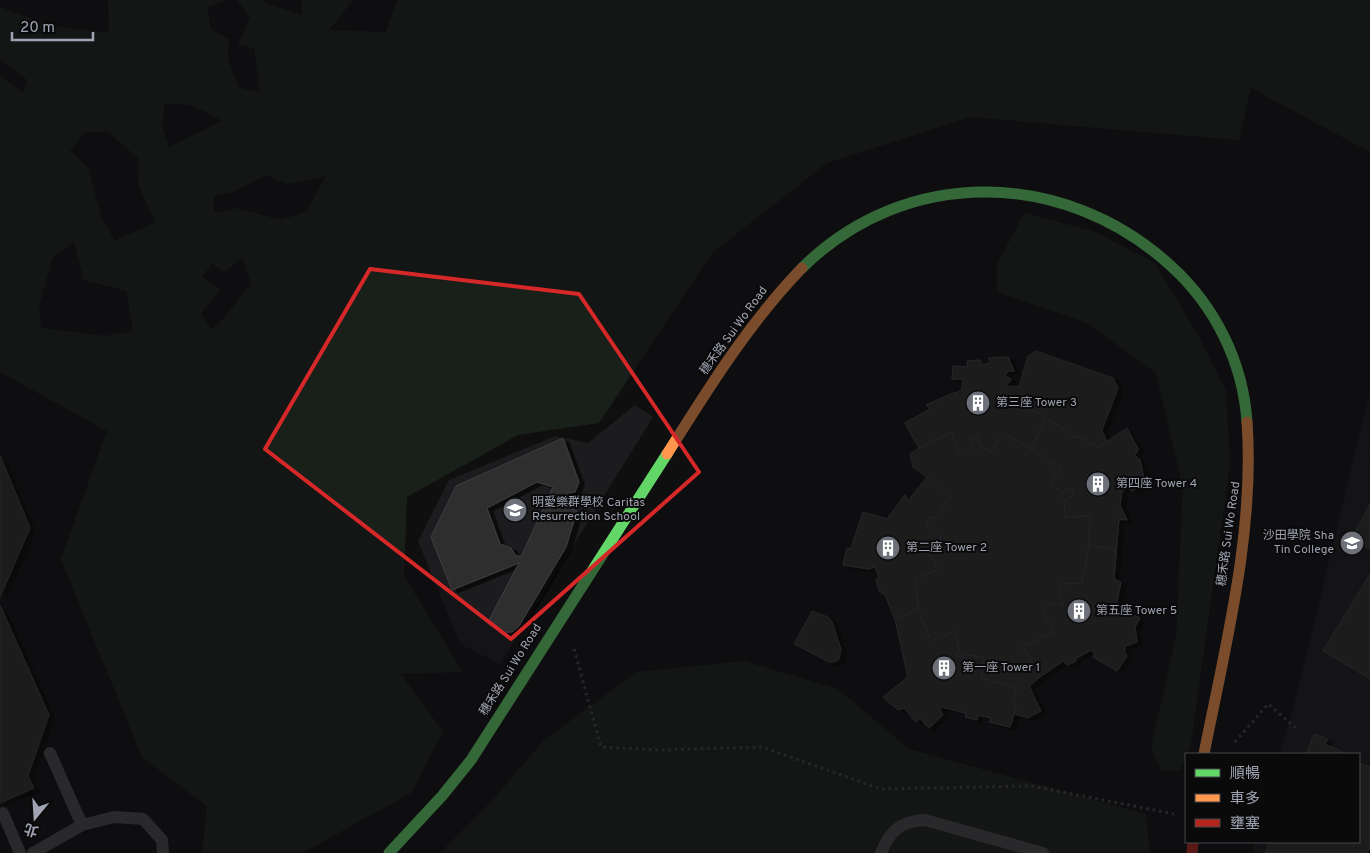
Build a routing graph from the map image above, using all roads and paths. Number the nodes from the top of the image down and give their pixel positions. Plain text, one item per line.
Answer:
1 (573, 646) dead end
2 (1297, 729) dead end
3 (1235, 743) dead end
4 (50, 753) dead end
5 (1204, 753) edge
6 (3, 813) dead end
7 (1174, 814) dead end
8 (82, 825) junction
9 (20, 853) edge
10 (32, 853) edge
11 (163, 853) edge
12 (389, 853) edge
13 (881, 853) edge
14 (1043, 853) edge

1 - 7 path
2 - 3 path
4 - 8 lane
5 - 12 street, 穗禾路 Sui Wo Road
6 - 9 lane
8 - 10 lane
8 - 11 lane
13 - 14 lane

